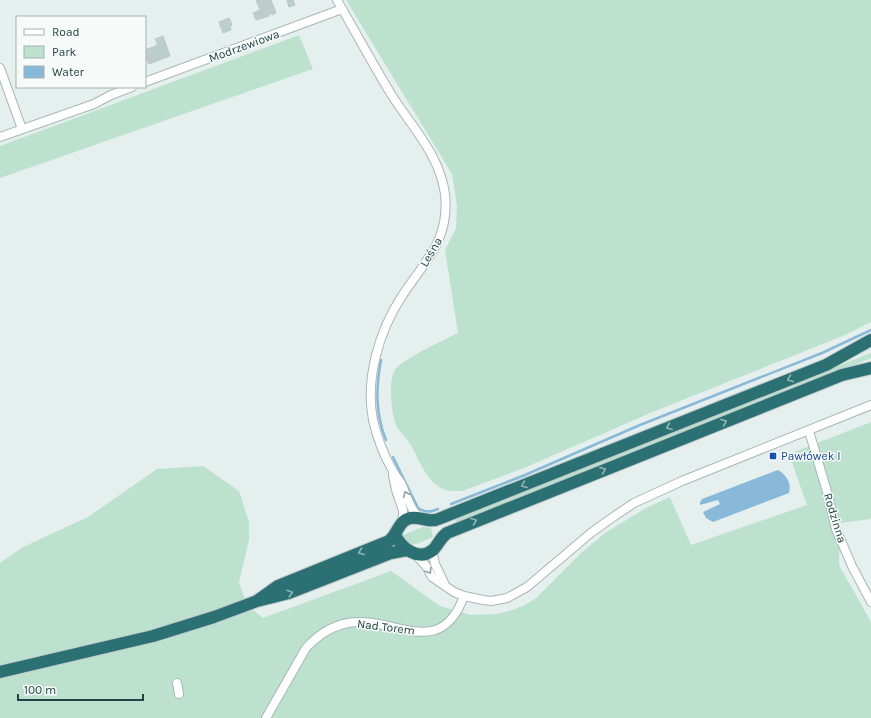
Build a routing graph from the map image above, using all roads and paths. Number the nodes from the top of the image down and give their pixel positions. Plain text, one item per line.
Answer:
1 (337, 0) edge
2 (342, 9) junction
3 (0, 68) edge
4 (146, 82) edge
5 (130, 88) edge
6 (22, 129) junction
7 (0, 137) edge
8 (871, 340) edge
9 (871, 368) edge
10 (871, 405) edge
11 (809, 430) junction
12 (392, 470) junction
13 (424, 519) junction
14 (403, 522) junction
15 (395, 535) junction
16 (440, 539) junction
17 (432, 550) junction
18 (411, 552) junction
19 (446, 586) junction
20 (464, 596) junction
21 (257, 601) junction
22 (871, 602) edge
23 (0, 672) edge
24 (177, 683) dead end
25 (179, 694) dead end
26 (266, 718) edge

1 - 2 street, Leśna
2 - 4 street, Modrzewiowa
2 - 12 street, Leśna
3 - 6 street
5 - 6 street
6 - 7 street
8 -> 13 highway
16 -> 9 highway
10 - 11 street
11 - 20 street
11 - 22 street, Rodzinna
13 -> 12 street, Leśna
12 - 14 street, Leśna
13 - 14 highway
13 - 16 highway
14 - 15 highway
15 - 18 highway
15 -> 21 highway
16 - 17 highway
17 - 18 highway
17 - 19 street
18 -> 19 street
21 -> 18 highway
19 - 20 street
20 - 26 street, Nad Torem
21 - 23 highway
24 - 25 street

